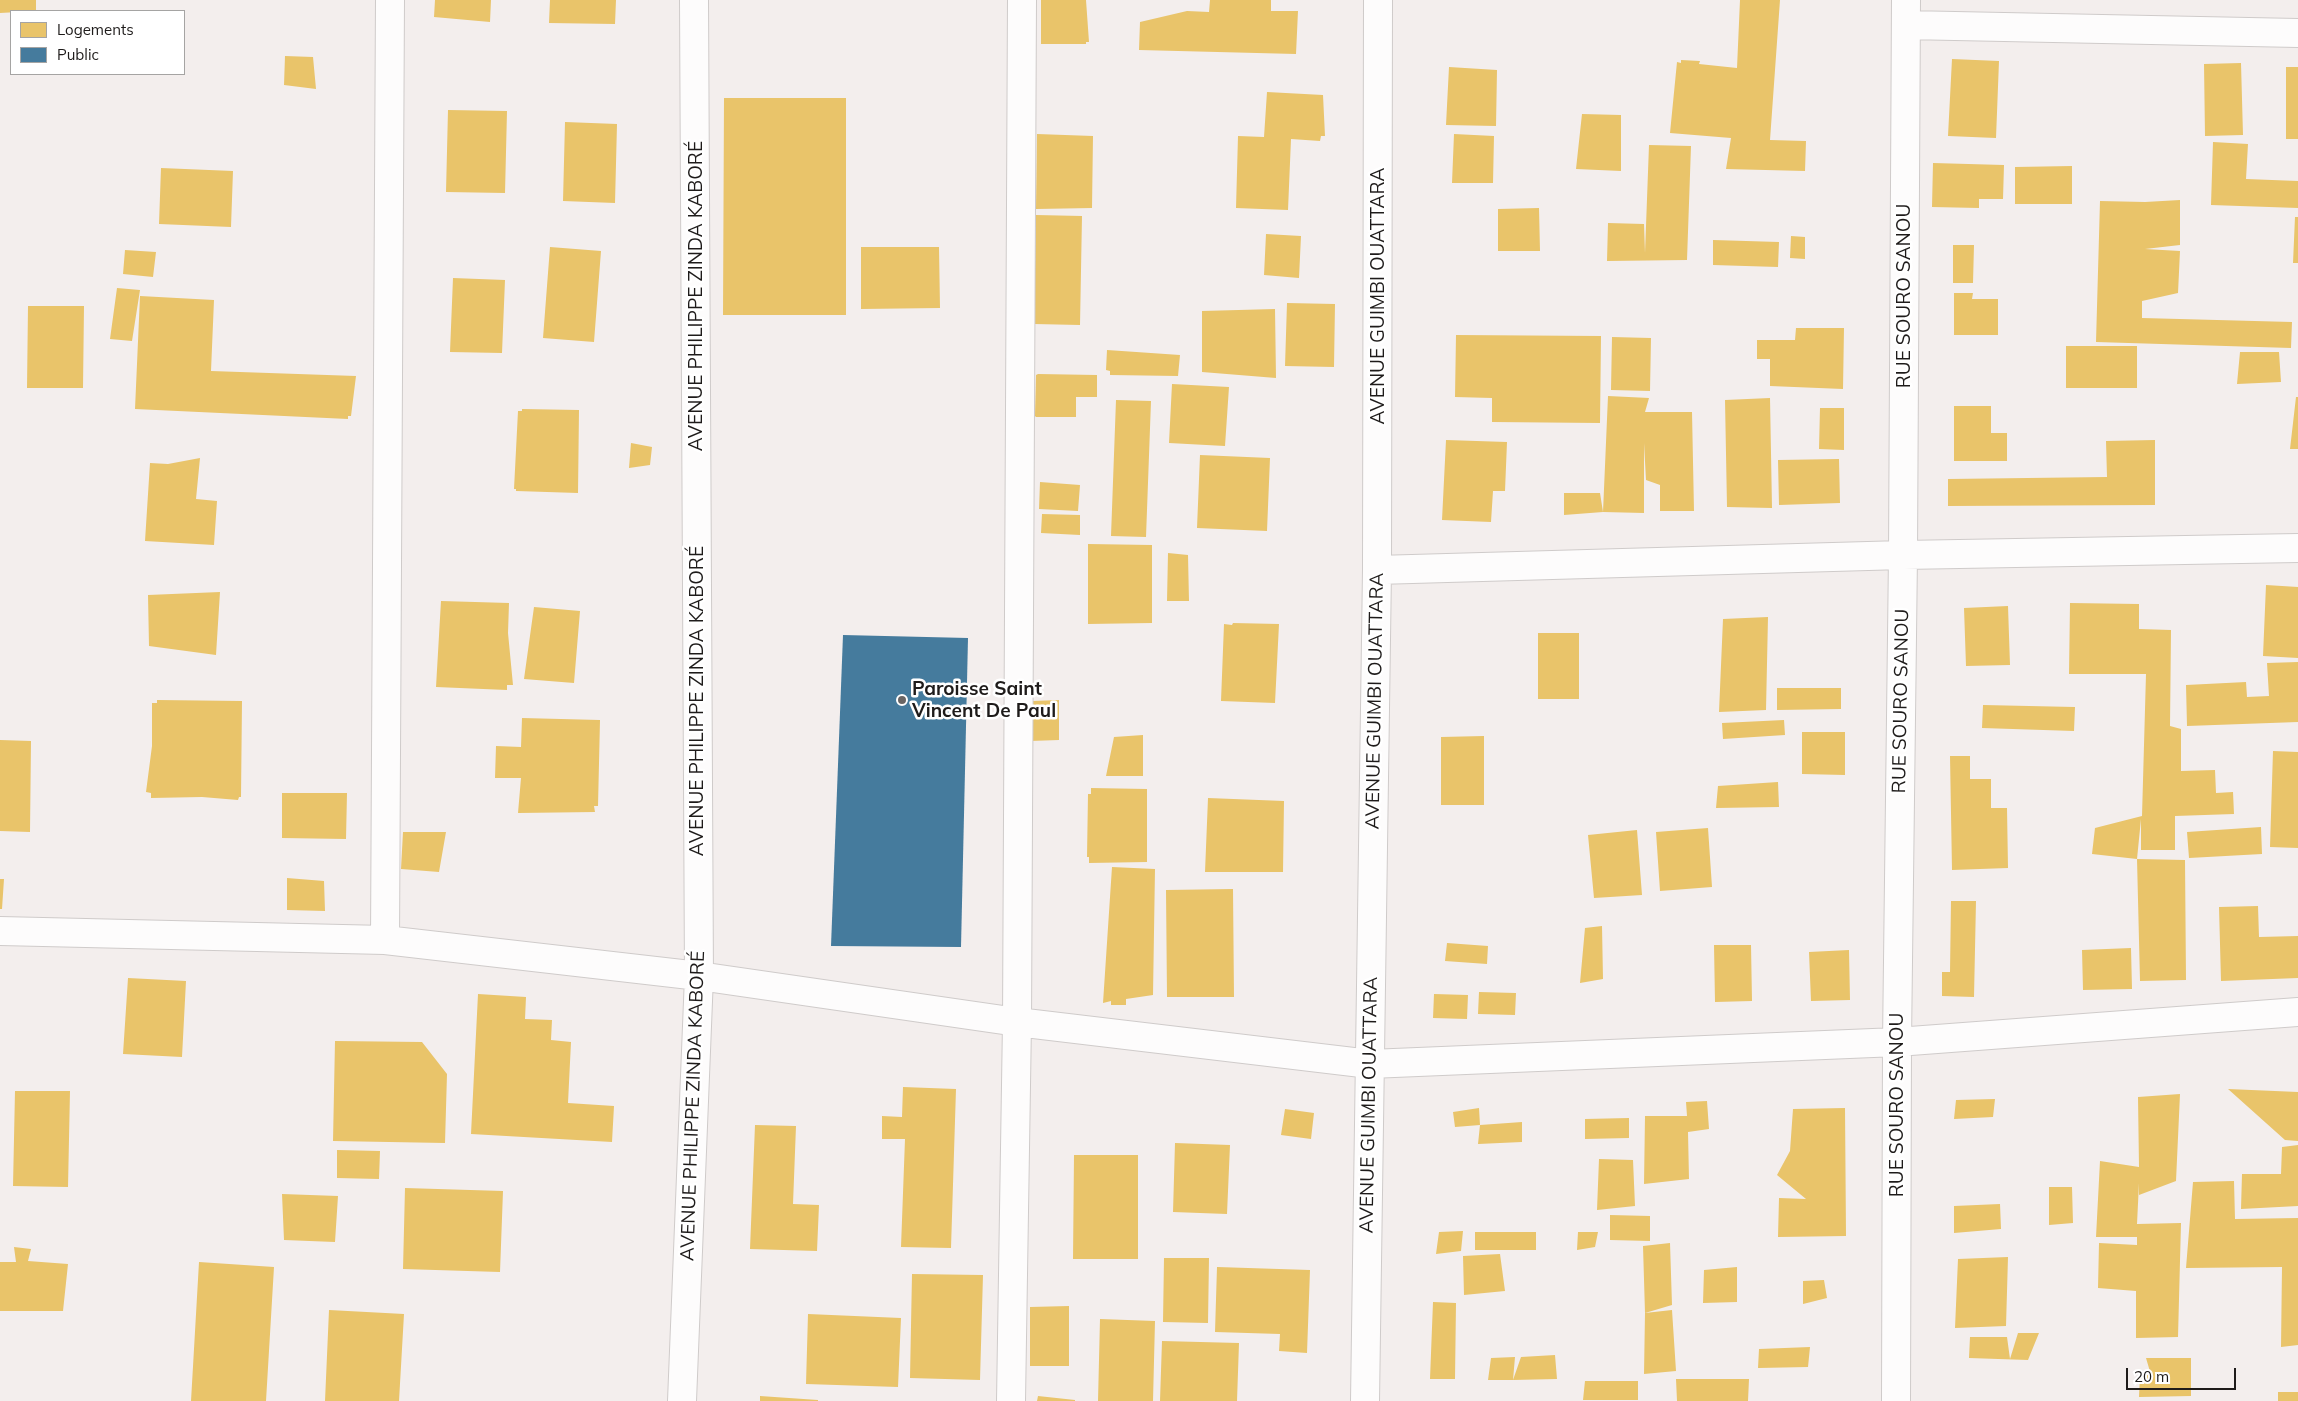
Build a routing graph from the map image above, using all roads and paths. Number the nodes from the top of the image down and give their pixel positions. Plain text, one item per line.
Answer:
1 (390, 0) edge
2 (694, 0) edge
3 (1022, 0) edge
4 (1378, 0) edge
5 (1906, 13) edge
6 (2298, 33) edge
7 (2298, 548) edge
8 (1903, 555) junction
9 (1377, 570) junction
10 (0, 932) edge
11 (385, 940) junction
12 (699, 976) junction
13 (2298, 1012) edge
14 (1017, 1022) junction
15 (1897, 1042) junction
16 (1370, 1064) junction
17 (682, 1401) edge
18 (1011, 1401) edge
19 (1365, 1401) edge
20 (1896, 1401) edge

1 - 11 street
2 - 12 street, AVENUE PHILIPPE ZINDA KABORÉ
3 - 14 street
4 - 9 street, AVENUE GUIMBI OUATTARA
5 - 6 street
5 - 8 street, RUE SOURO SANOU
7 - 8 street
8 - 9 street
8 - 15 street, RUE SOURO SANOU
9 - 16 street, AVENUE GUIMBI OUATTARA
10 - 11 street
11 - 12 street
12 - 14 street
12 - 17 street, AVENUE PHILIPPE ZINDA KABORÉ
13 - 15 street
14 - 16 street
14 - 18 street
15 - 16 street
15 - 20 street, RUE SOURO SANOU
16 - 19 street, AVENUE GUIMBI OUATTARA

